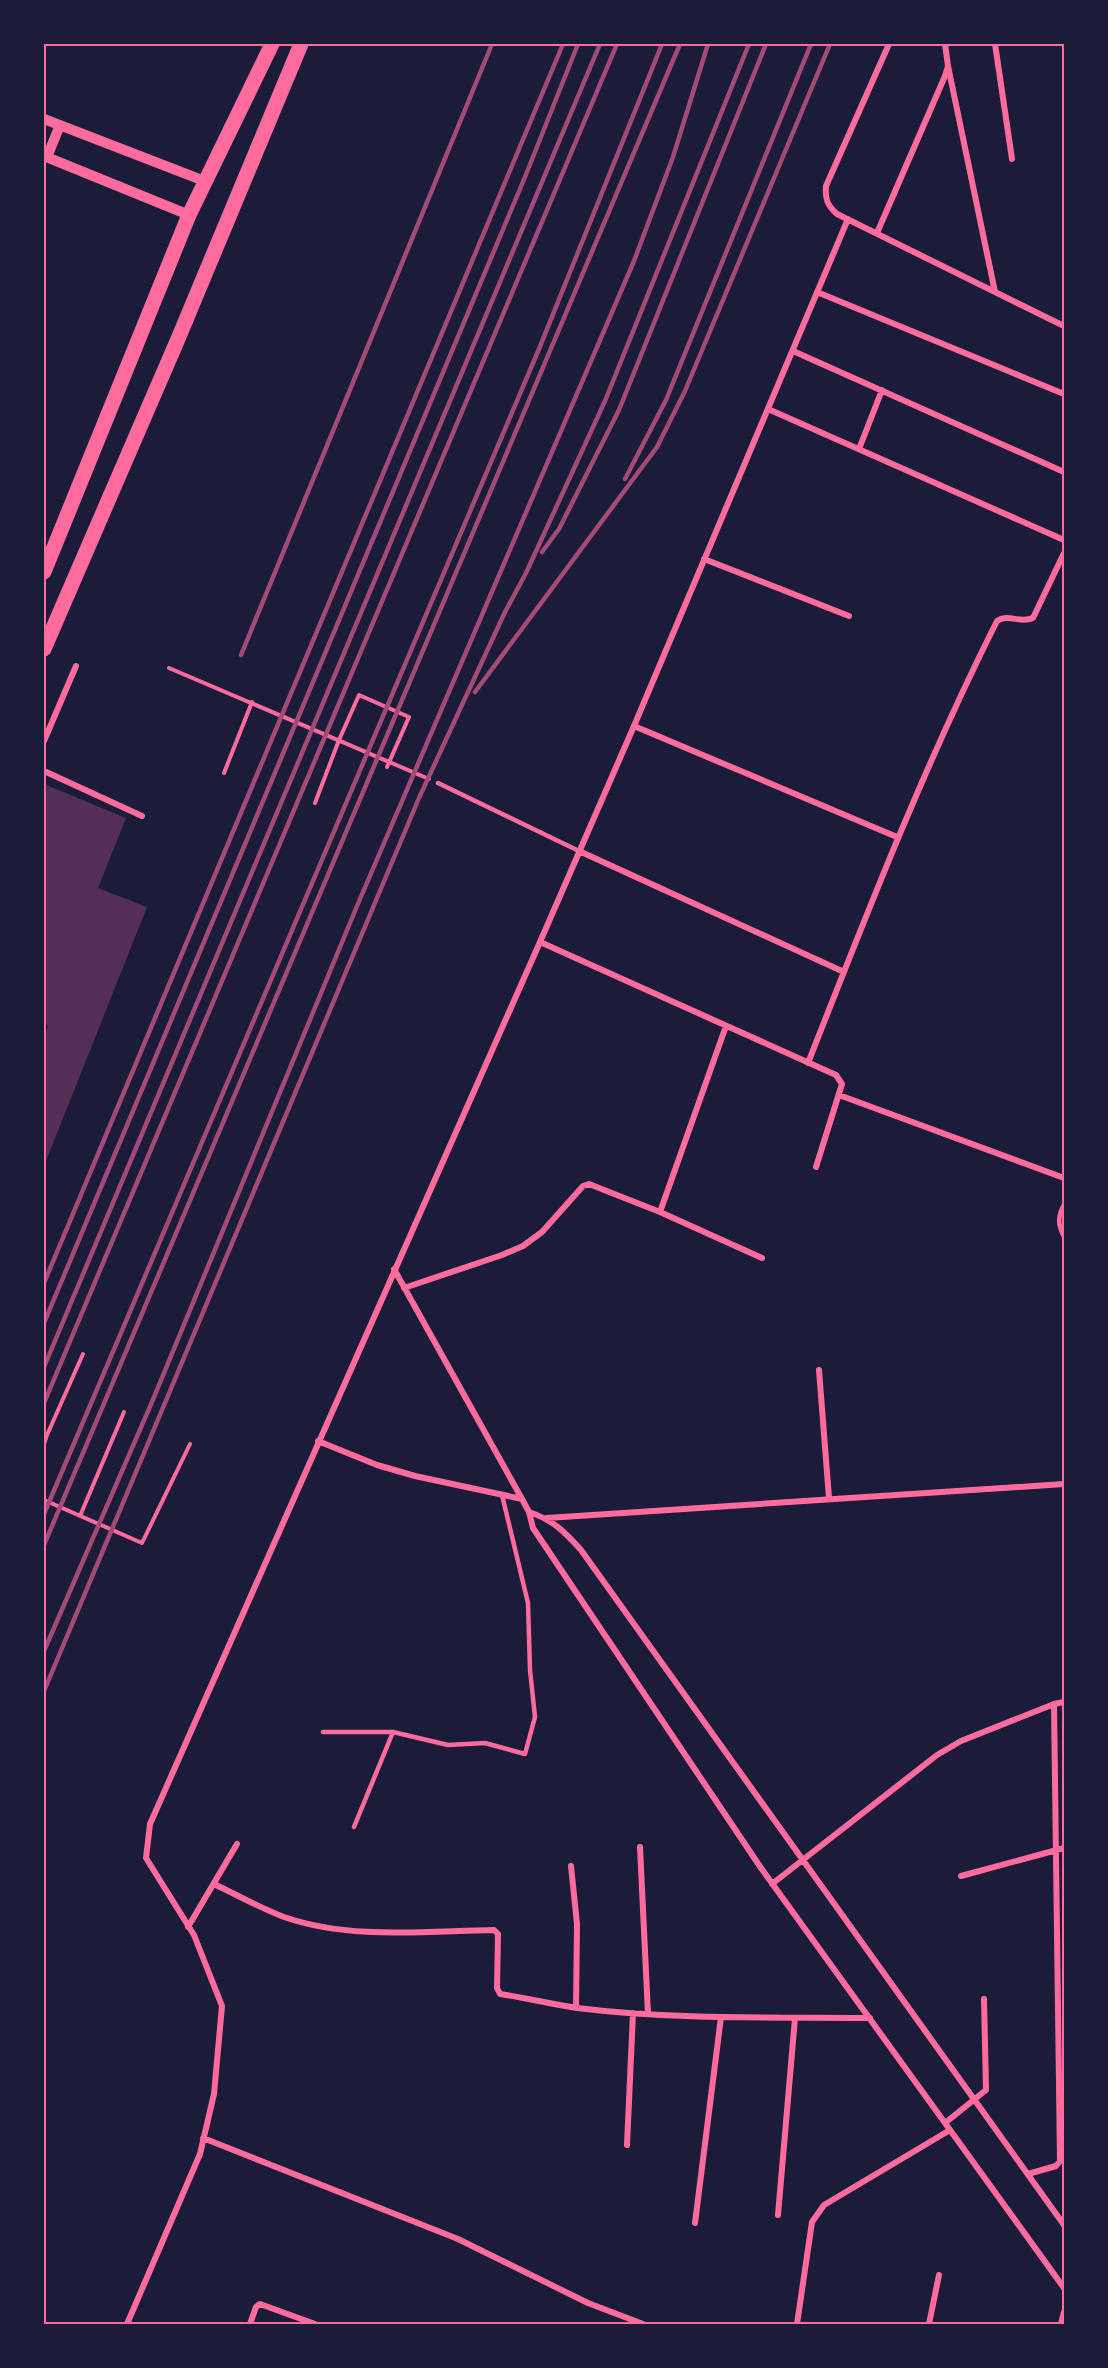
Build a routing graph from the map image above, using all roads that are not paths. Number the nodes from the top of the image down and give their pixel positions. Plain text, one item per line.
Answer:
1 (272, 44) edge
2 (302, 44) edge
3 (890, 44) edge
4 (945, 44) edge
5 (995, 44) edge
6 (948, 66) junction
7 (44, 119) edge
8 (60, 125) junction
9 (45, 156) edge
10 (1012, 159) dead end
11 (207, 182) junction
12 (189, 215) junction
13 (848, 219) junction
14 (877, 234) junction
15 (817, 292) junction
16 (995, 292) junction
17 (1065, 326) edge
18 (793, 351) junction
19 (882, 390) junction
20 (1065, 394) edge
21 (768, 409) junction
22 (860, 449) junction
23 (1065, 472) edge
24 (1065, 540) edge
25 (1065, 553) edge
26 (704, 559) junction
27 (44, 570) edge
28 (849, 616) dead end
29 (47, 629) edge
30 (44, 649) edge
31 (76, 666) dead end
32 (634, 726) junction
33 (44, 741) edge
34 (44, 771) edge
35 (438, 783) road end
36 (142, 816) dead end
37 (897, 837) junction
38 (579, 851) junction
39 (540, 942) junction
40 (844, 972) junction
41 (726, 1026) junction
42 (808, 1063) junction
43 (839, 1095) junction
44 (816, 1167) dead end
45 (1065, 1178) edge
46 (1065, 1205) edge
47 (660, 1212) junction
48 (1065, 1237) edge
49 (762, 1258) dead end
50 (394, 1269) junction
51 (404, 1288) junction
52 (819, 1370) dead end
53 (318, 1441) junction
54 (1065, 1484) edge
55 (502, 1495) junction
56 (829, 1498) junction
57 (522, 1499) junction
58 (529, 1512) junction
59 (547, 1518) junction
60 (1065, 1702) edge
61 (1054, 1704) junction
62 (322, 1732) dead end
63 (393, 1732) junction
64 (354, 1827) dead end
65 (237, 1844) dead end
66 (640, 1847) dead end
67 (1065, 1848) edge
68 (1054, 1850) junction
69 (802, 1860) junction
70 (571, 1866) dead end
71 (961, 1876) dead end
72 (213, 1884) junction
73 (772, 1884) junction
74 (188, 1927) junction
75 (984, 1999) dead end
76 (576, 2007) junction
77 (633, 2013) junction
78 (648, 2014) junction
79 (721, 2017) junction
80 (795, 2018) junction
81 (870, 2018) junction
82 (974, 2100) junction
83 (945, 2123) junction
84 (950, 2130) junction
85 (203, 2138) junction
86 (627, 2145) dead end
87 (1028, 2174) junction
88 (778, 2215) dead end
89 (695, 2223) dead end
90 (1065, 2225) edge
91 (939, 2275) dead end
92 (1065, 2288) edge
93 (1065, 2312) edge
94 (126, 2325) edge
95 (250, 2325) edge
96 (315, 2325) edge
97 (643, 2325) edge
98 (797, 2325) edge
99 (929, 2325) edge
100 (1061, 2325) edge

1 - 11 main road
2 - 29 main road
3 - 13 street
4 - 6 street
5 - 10 street
6 - 14 street
6 - 16 street
7 - 8 street
8 - 9 street
8 - 11 street
9 - 12 street
11 - 12 main road
12 - 27 main road
13 - 14 street
13 - 15 street
14 - 16 street
15 - 18 street
15 - 20 street
16 - 17 street
18 - 19 street
18 - 21 street
19 - 22 street
19 - 23 street
21 - 22 street
21 - 26 street
22 - 24 street
25 - 37 street
26 - 28 street
26 - 32 street
29 - 30 main road
31 - 33 street
32 - 37 street
32 - 38 street
34 - 36 street
35 - 38 lane
37 - 40 street
38 - 39 street
38 - 40 street
39 - 41 street
39 - 50 street
40 - 42 street
41 - 42 street
41 - 47 street
42 - 43 street
43 - 44 street
43 - 45 street
46 - 48 lane
47 - 49 street
47 - 51 street
50 - 51 street
50 - 53 street
51 - 57 street
52 - 56 street
53 - 55 street
53 - 74 street
54 - 56 street
55 - 57 street
55 - 63 lane
56 - 59 street
57 - 58 street
58 - 59 street
58 - 73 street
59 - 69 street
60 - 61 street
61 - 68 street
61 - 69 street
62 - 63 lane
63 - 64 lane
65 - 72 street
66 - 78 street
67 - 68 street
68 - 71 street
68 - 87 street
69 - 73 street
69 - 82 street
70 - 76 street
72 - 74 street
72 - 76 street
73 - 81 street
74 - 85 street
75 - 82 street
76 - 77 street
77 - 78 street
77 - 86 street
78 - 79 street
79 - 80 street
79 - 89 street
80 - 81 street
80 - 88 street
81 - 83 street
82 - 83 street
82 - 87 street
83 - 84 street
84 - 92 street
84 - 98 street
85 - 94 street
85 - 97 street
87 - 90 street
91 - 99 street
93 - 100 street
95 - 96 street

